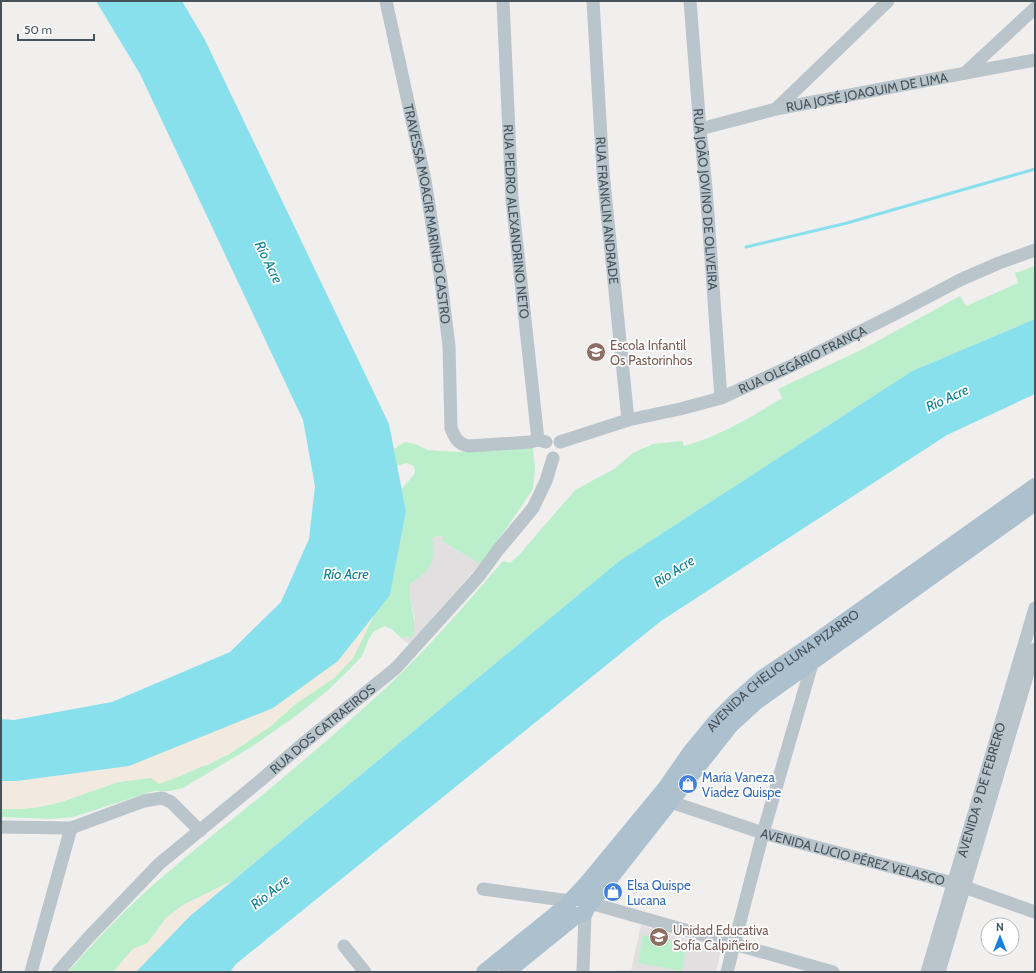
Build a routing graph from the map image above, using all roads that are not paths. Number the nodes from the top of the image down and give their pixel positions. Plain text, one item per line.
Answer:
1 (386, 1) edge
2 (504, 1) edge
3 (594, 1) edge
4 (690, 1) edge
5 (888, 1) edge
6 (1035, 8) edge
7 (1035, 60) edge
8 (965, 73) junction
9 (776, 108) junction
10 (700, 129) junction
11 (1035, 250) edge
12 (721, 398) junction
13 (628, 420) junction
14 (542, 441) junction
15 (560, 442) junction
16 (553, 458) junction
17 (1035, 486) edge
18 (1035, 503) edge
19 (1035, 608) edge
20 (1035, 649) edge
21 (812, 664) junction
22 (671, 802) junction
23 (1, 827) edge
24 (71, 828) junction
25 (200, 831) junction
26 (763, 833) junction
27 (958, 885) junction
28 (483, 889) dead end
29 (578, 906) junction
30 (1035, 912) edge
31 (734, 943) junction
32 (344, 946) dead end
33 (31, 972) edge
34 (58, 972) edge
35 (365, 972) edge
36 (484, 972) edge
37 (506, 972) edge
38 (583, 972) edge
39 (727, 972) edge
40 (833, 972) edge
41 (927, 972) edge
42 (939, 972) edge

1 - 14 street, TRAVESSA MOACIR MARINHO CASTRO
2 - 14 street, RUA PEDRO ALEXANDRINO NETO
3 - 13 street, RUA FRANKLIN ANDRADE
4 - 10 street, RUA JOÃO JOVINO DE OLIVEIRA
5 - 9 street
6 - 8 street
7 - 8 street, RUA JOSÉ JOAQUIM DE LIMA
8 - 9 street, RUA JOSÉ JOAQUIM DE LIMA
9 - 10 street, RUA JOSÉ JOAQUIM DE LIMA
10 - 12 street, RUA JOÃO JOVINO DE OLIVEIRA
11 - 12 street, RUA OLEGÁRIO FRANÇA
12 - 13 street, RUA OLEGÁRIO FRANÇA
13 - 15 street, RUA OLEGÁRIO FRANÇA
14 - 15 street
14 - 16 street
15 - 16 street
16 - 25 street, RUA DOS CATRAEIROS
17 - 29 main road, AVENIDA CHELIO LUNA PIZARRO
18 - 21 main road, AVENIDA CHELIO LUNA PIZARRO
19 - 27 street, AVENIDA 9 DE FEBRERO
20 - 27 street, AVENIDA 9 DE FEBRERO
21 - 22 main road, AVENIDA CHELIO LUNA PIZARRO
21 - 26 street
22 - 26 street, AVENIDA LUCIO PÉREZ VELASCO
22 - 29 main road, AVENIDA CHELIO LUNA PIZARRO
23 - 24 street
24 - 25 street
24 - 33 street
25 - 34 street, RUA DOS CATRAEIROS
26 - 27 street, AVENIDA LUCIO PÉREZ VELASCO
26 - 31 street
27 - 30 street, AVENIDA LUCIO PÉREZ VELASCO
27 - 41 street, AVENIDA 9 DE FEBRERO
27 - 42 street, AVENIDA 9 DE FEBRERO
28 - 29 street
29 - 31 street
29 - 36 main road, AVENIDA CHELIO LUNA PIZARRO
29 - 37 main road, AVENIDA CHELIO LUNA PIZARRO
29 - 38 street
31 - 39 street
31 - 40 street
32 - 35 street

